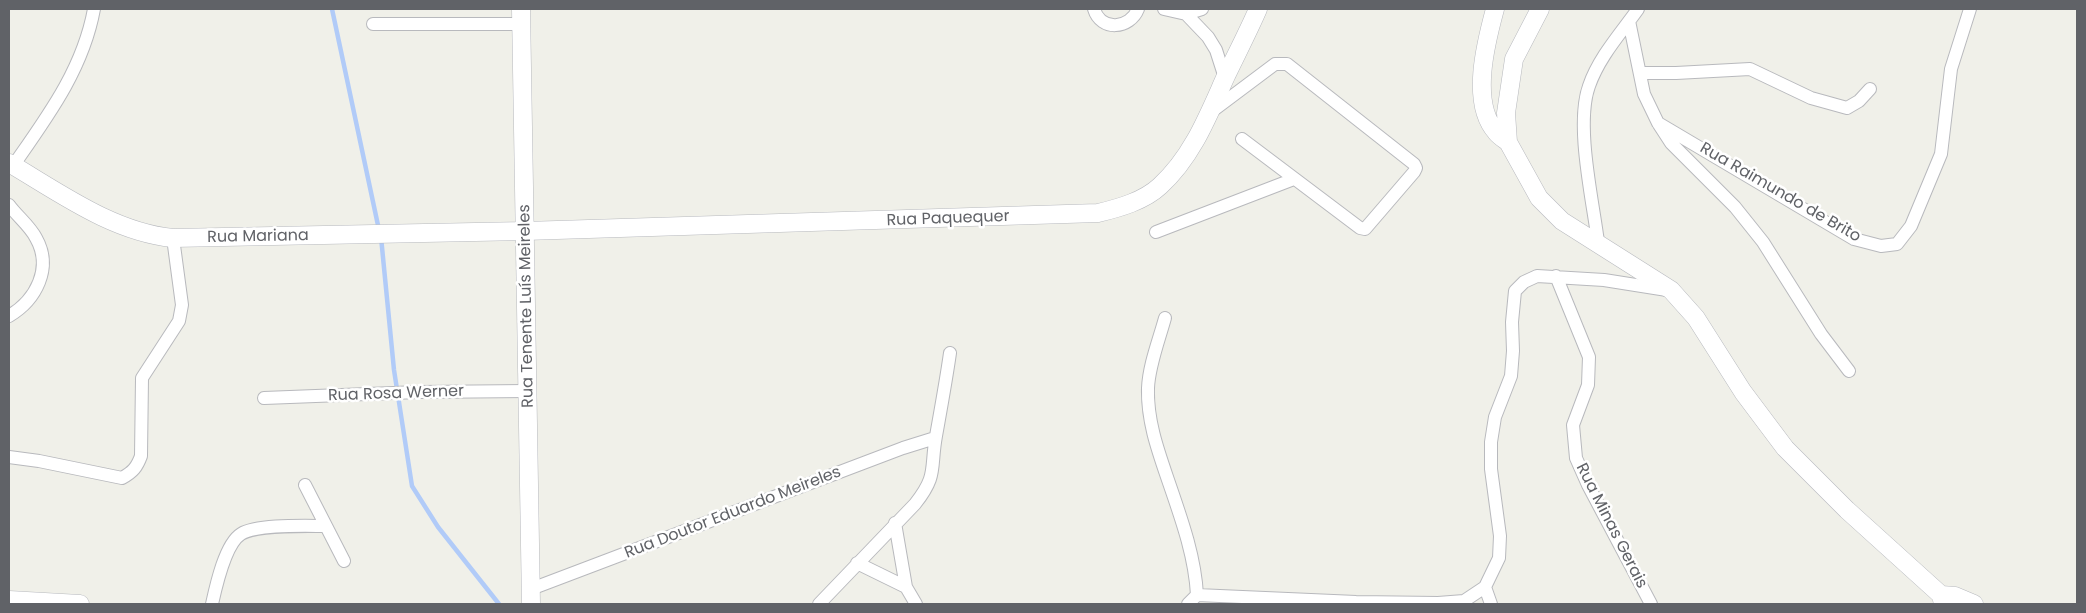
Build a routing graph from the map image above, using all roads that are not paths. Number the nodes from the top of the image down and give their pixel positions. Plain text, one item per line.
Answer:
1 (94, 9) edge
2 (1094, 9) edge
3 (1138, 9) edge
4 (1164, 9) edge
5 (1202, 9) edge
6 (1258, 9) edge
7 (1495, 9) edge
8 (1540, 9) edge
9 (1638, 9) edge
10 (1970, 9) edge
11 (1186, 14) junction
12 (521, 16) edge
13 (1629, 22) junction
14 (373, 24) dead end
15 (1641, 73) junction
16 (1225, 78) junction
17 (1870, 89) dead end
18 (1211, 112) junction
19 (1658, 124) junction
20 (1242, 138) dead end
21 (1508, 142) junction
22 (11, 164) edge
23 (1294, 179) junction
24 (9, 205) edge
25 (525, 231) junction
26 (1156, 232) dead end
27 (173, 238) junction
28 (1598, 242) junction
29 (1556, 276) junction
30 (1671, 290) junction
31 (9, 316) edge
32 (1165, 318) dead end
33 (950, 353) dead end
34 (1849, 371) dead end
35 (528, 391) junction
36 (264, 398) dead end
37 (935, 438) junction
38 (9, 457) edge
39 (305, 485) dead end
40 (895, 523) junction
41 (326, 526) junction
42 (344, 561) dead end
43 (857, 563) junction
44 (906, 587) junction
45 (1485, 587) junction
46 (531, 597) edge
47 (1192, 600) edge
48 (1942, 600) edge
49 (9, 603) edge
50 (1464, 603) edge
51 (80, 604) edge
52 (212, 604) edge
53 (819, 604) edge
54 (916, 604) edge
55 (1490, 604) edge
56 (1651, 604) edge
57 (1974, 604) edge

1 - 22 street
2 - 3 street
4 - 11 street
5 - 11 street
6 - 16 street, Rua Paquequer
7 - 21 street
8 - 21 street
9 - 13 street
10 - 19 street, Rua Raimundo de Brito
11 - 16 street
12 - 14 street
12 - 25 street, Rua Tenente Luís Meireles
13 - 15 street
13 - 28 street
15 - 17 street
15 - 19 street
16 - 18 street, Rua Paquequer
18 - 23 street
18 - 25 street, Rua Paquequer
19 - 34 street
20 - 23 street
21 - 28 street
22 - 27 street, Rua Mariana
23 - 26 street
24 - 31 street
25 - 27 street, Rua Mariana
25 - 35 street, Rua Tenente Luís Meireles
27 - 38 street
28 - 30 street
29 - 30 street
29 - 45 street
29 - 56 street, Rua Minas Gerais
30 - 48 street
32 - 47 street
33 - 37 street
35 - 36 street, Rua Rosa Werner
35 - 46 street, Rua Tenente Luís Meireles
37 - 40 street
37 - 46 street, Rua Doutor Eduardo Meireles
39 - 41 street
40 - 43 street
40 - 44 street
41 - 42 street
41 - 52 street
43 - 44 street
43 - 53 street
44 - 54 street
45 - 50 street
45 - 55 street
47 - 50 street
48 - 57 street
49 - 51 street

